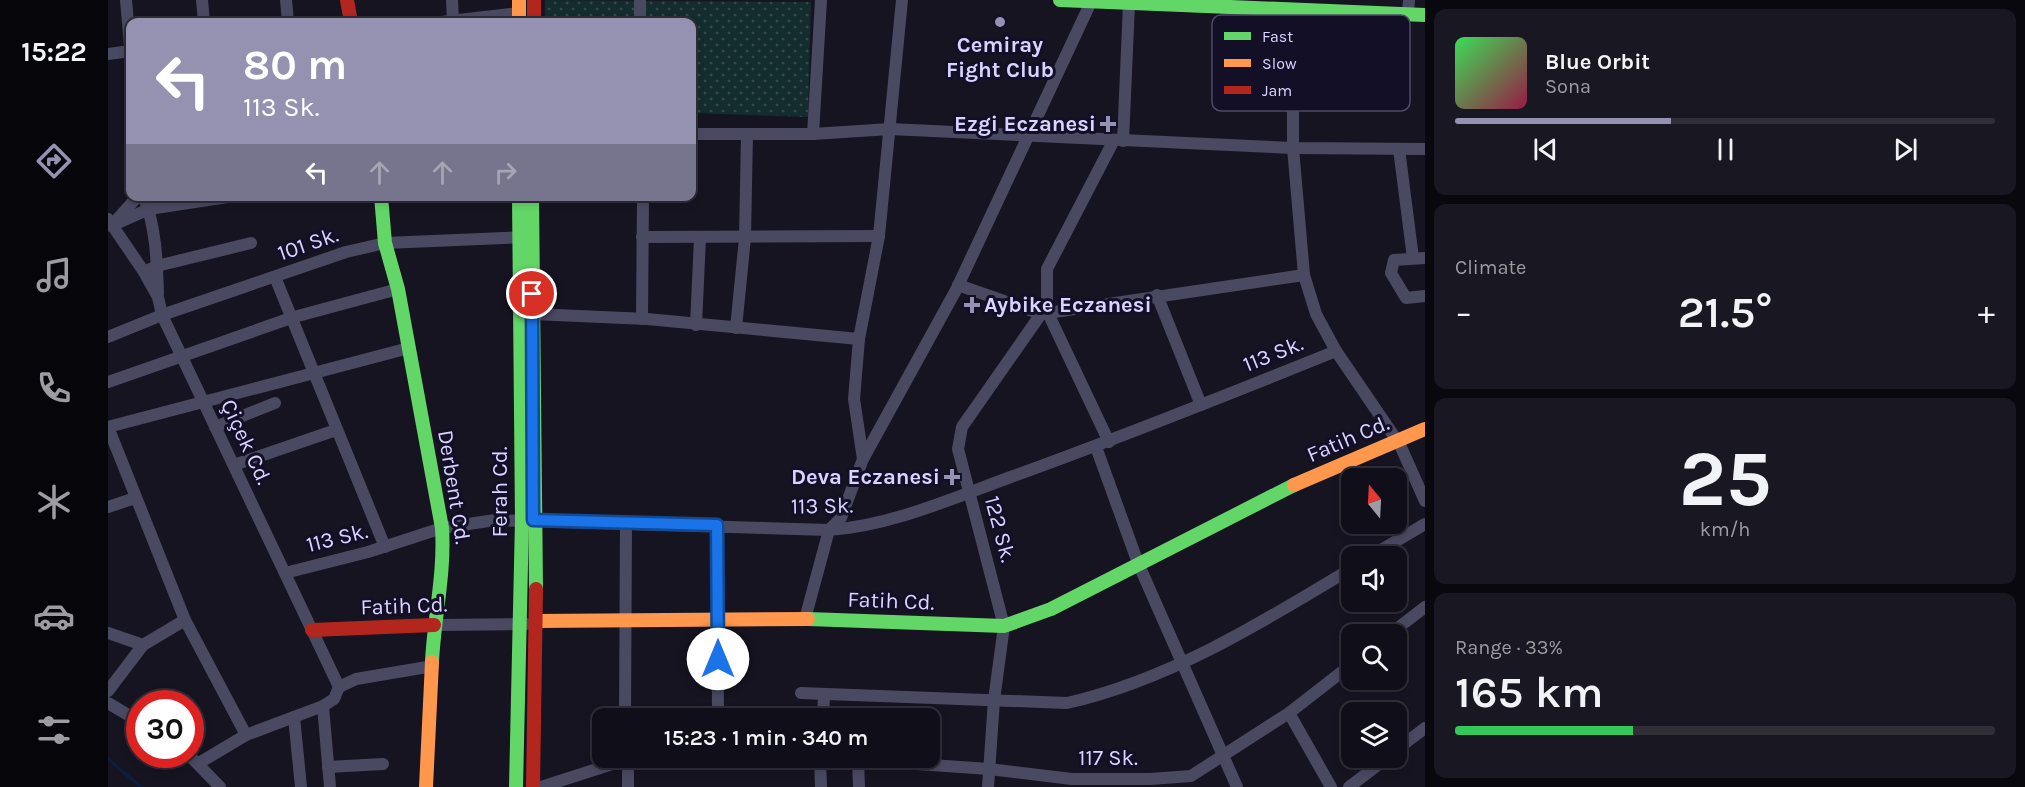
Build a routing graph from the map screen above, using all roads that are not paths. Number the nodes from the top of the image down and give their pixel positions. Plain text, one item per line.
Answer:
1 (126, 0) edge
2 (202, 0) edge
3 (286, 0) edge
4 (347, 0) edge
5 (452, 0) edge
6 (534, 0) edge
7 (640, 0) edge
8 (821, 0) edge
9 (902, 0) edge
10 (1060, 0) edge
11 (1091, 2) junction
12 (1108, 2) edge
13 (1226, 2) edge
14 (1129, 4) junction
15 (1408, 6) edge
16 (1293, 9) junction
17 (519, 12) edge
18 (1293, 15) edge
19 (1425, 15) edge
20 (128, 18) edge
21 (204, 18) edge
22 (288, 18) edge
23 (350, 18) edge
24 (448, 18) edge
25 (476, 18) edge
26 (534, 18) edge
27 (640, 18) edge
28 (126, 52) edge
29 (108, 54) edge
30 (1293, 111) edge
31 (890, 129) junction
32 (696, 134) edge
33 (747, 134) junction
34 (813, 134) junction
35 (1030, 136) junction
36 (1119, 141) junction
37 (1293, 148) junction
38 (1399, 149) junction
39 (1425, 149) edge
40 (133, 201) edge
41 (145, 201) edge
42 (201, 201) edge
43 (381, 201) edge
44 (520, 201) edge
45 (531, 201) edge
46 (643, 201) edge
47 (148, 209) junction
48 (109, 227) edge
49 (879, 236) junction
50 (525, 237) junction
51 (642, 237) junction
52 (700, 238) junction
53 (745, 238) junction
54 (251, 243) dead end
55 (385, 243) junction
56 (1419, 258) edge
57 (157, 266) junction
58 (144, 272) junction
59 (1304, 275) junction
60 (275, 277) junction
61 (958, 285) junction
62 (398, 289) junction
63 (1157, 295) junction
64 (1425, 296) edge
65 (158, 297) junction
66 (1044, 312) junction
67 (533, 314) junction
68 (162, 315) junction
69 (294, 318) junction
70 (642, 319) junction
71 (696, 325) junction
72 (736, 328) junction
73 (108, 337) edge
74 (860, 339) junction
75 (409, 348) junction
76 (1336, 351) junction
77 (181, 355) junction
78 (313, 371) junction
79 (108, 382) edge
80 (204, 402) junction
81 (275, 403) dead end
82 (1201, 405) junction
83 (108, 427) edge
84 (215, 427) junction
85 (1425, 429) edge
86 (336, 430) junction
87 (1397, 441) junction
88 (1109, 442) junction
89 (1096, 447) junction
90 (863, 459) junction
91 (234, 465) junction
92 (968, 493) junction
93 (135, 498) junction
94 (1425, 501) edge
95 (108, 507) edge
96 (528, 520) junction
97 (626, 522) junction
98 (1425, 524) edge
99 (717, 525) junction
100 (442, 528) junction
101 (829, 530) junction
102 (1388, 546) edge
103 (385, 547) junction
104 (1138, 563) junction
105 (285, 573) junction
106 (1341, 574) edge
107 (1425, 607) edge
108 (718, 619) junction
109 (805, 619) junction
110 (185, 620) junction
111 (627, 620) junction
112 (536, 621) junction
113 (1403, 624) edge
114 (434, 625) junction
115 (520, 626) junction
116 (1004, 626) junction
117 (312, 630) junction
118 (108, 633) edge
119 (142, 645) junction
120 (1182, 661) junction
121 (433, 666) junction
122 (1341, 673) edge
123 (339, 687) junction
124 (108, 691) edge
125 (801, 693) dead end
126 (824, 696) junction
127 (994, 700) junction
128 (108, 704) edge
129 (323, 706) junction
130 (625, 708) edge
131 (718, 708) edge
132 (823, 708) edge
133 (1289, 713) junction
134 (126, 714) edge
135 (294, 717) junction
136 (1425, 728) edge
137 (246, 735) junction
138 (1407, 742) edge
139 (1223, 754) junction
140 (204, 760) edge
141 (383, 764) dead end
142 (940, 766) edge
143 (328, 767) junction
144 (203, 768) edge
145 (598, 768) edge
146 (628, 768) edge
147 (820, 768) edge
148 (858, 768) edge
149 (1374, 768) edge
150 (989, 770) junction
151 (1191, 776) junction
152 (220, 787) edge
153 (301, 787) edge
154 (330, 787) edge
155 (426, 787) edge
156 (516, 787) edge
157 (533, 787) edge
158 (541, 787) edge
159 (628, 787) edge
160 (821, 787) edge
161 (859, 787) edge
162 (988, 787) edge
163 (1171, 787) edge
164 (1237, 787) edge
165 (1331, 787) edge
166 (1349, 787) edge

1 - 20 street
2 - 21 street
3 - 22 street
4 - 23 street
5 - 24 street
6 - 26 street
7 - 27 street
8 - 34 street
9 - 31 street
10 - 11 street
11 - 12 street
11 - 35 street
12 - 14 street
13 - 14 street
13 - 16 street
14 - 36 street
15 - 16 street
15 - 19 street
16 - 18 street
17 - 25 street
28 - 29 street
30 - 37 street
31 - 34 street
31 - 35 street
31 - 49 street
32 - 33 street
33 - 34 street
33 - 53 street
35 - 36 street
35 - 61 street
36 - 37 street
36 - 66 street
37 - 38 street
37 - 59 street
38 - 39 street
38 - 56 street
40 - 48 street
41 - 47 street
42 - 47 street
43 - 55 street, Derbent Cd.
44 - 50 street, Ferah Cd.
45 - 50 street, Ferah Cd.
46 - 51 street
47 - 48 street
47 - 57 street
48 - 58 street, Çiçek Cd.
49 - 53 street
49 - 74 street
50 - 55 street, 101 Sk.
50 - 67 street, Ferah Cd.
50 - 96 street, Ferah Cd.
51 - 52 street
51 - 70 street
52 - 53 street
52 - 71 street
53 - 72 street
54 - 57 street
55 - 60 street, 101 Sk.
55 - 62 street, Derbent Cd.
56 - 64 street
57 - 58 street
57 - 65 street
58 - 65 street, Çiçek Cd.
59 - 63 street
59 - 76 street
60 - 68 street, 101 Sk.
60 - 69 street
61 - 66 street
61 - 90 street
62 - 69 street
62 - 75 street, Derbent Cd.
63 - 66 street
63 - 82 street
65 - 68 street, Çiçek Cd.
66 - 88 street
66 - 92 street, 122 Sk.
67 - 70 street
67 - 96 street, Ferah Cd.
68 - 73 street, 101 Sk.
68 - 77 street, Çiçek Cd.
69 - 77 street
69 - 78 street
70 - 71 street
71 - 72 street
72 - 74 street
74 - 90 street
75 - 78 street
75 - 100 street, Derbent Cd.
76 - 82 street, 113 Sk.
76 - 87 street
77 - 79 street
77 - 80 street, Çiçek Cd.
78 - 80 street
78 - 86 street
80 - 83 street
80 - 84 street, Çiçek Cd.
81 - 84 street
82 - 88 street, 113 Sk.
83 - 93 street
84 - 91 street, Çiçek Cd.
85 - 87 street, Fatih Cd.
86 - 91 street
86 - 103 street
87 - 94 street
87 - 104 street, Fatih Cd.
88 - 89 street, 113 Sk.
89 - 92 street, 113 Sk.
89 - 104 street
90 - 101 street
91 - 105 street, Çiçek Cd.
92 - 101 street, 113 Sk.
92 - 116 street, 122 Sk.
93 - 95 street
93 - 110 street
96 - 97 street, 113 Sk.
96 - 100 street, 113 Sk.
96 - 112 street, Ferah Cd.
96 - 115 street, Ferah Cd.
97 - 99 street, 113 Sk.
97 - 111 street
98 - 102 street
99 - 101 street, 113 Sk.
99 - 108 street
100 - 103 street, 113 Sk.
100 - 114 street, Derbent Cd.
101 - 109 street
103 - 105 street, 113 Sk.
104 - 116 street, Fatih Cd.
104 - 120 street
105 - 117 street, Çiçek Cd.
106 - 120 street
107 - 113 street
108 - 109 street, Fatih Cd.
108 - 111 street, Fatih Cd.
108 - 131 street
109 - 116 street, Fatih Cd.
110 - 119 street
110 - 137 street
111 - 112 street, Fatih Cd.
111 - 130 street
112 - 115 street, Fatih Cd.
112 - 157 street, Ferah Cd.
114 - 115 street, Fatih Cd.
114 - 117 street, Fatih Cd.
114 - 121 street, Derbent Cd.
115 - 156 street, Ferah Cd.
116 - 127 street, 122 Sk.
117 - 123 street, Çiçek Cd.
118 - 119 street
119 - 124 street
120 - 127 street
120 - 139 street
121 - 123 street
121 - 155 street, Derbent Cd.
122 - 133 street
123 - 129 street
125 - 126 street
126 - 127 street
126 - 132 street
127 - 150 street, 122 Sk.
128 - 134 street
129 - 135 street
129 - 143 street
133 - 139 street
133 - 165 street
135 - 137 street
135 - 153 street
136 - 138 street
137 - 140 street
139 - 151 street
139 - 164 street
141 - 143 street
142 - 150 street, 117 Sk.
143 - 154 street
144 - 152 street
145 - 158 street
146 - 159 street
147 - 160 street
148 - 161 street
149 - 166 street
150 - 151 street, 117 Sk.
150 - 162 street, 122 Sk.
151 - 163 street

